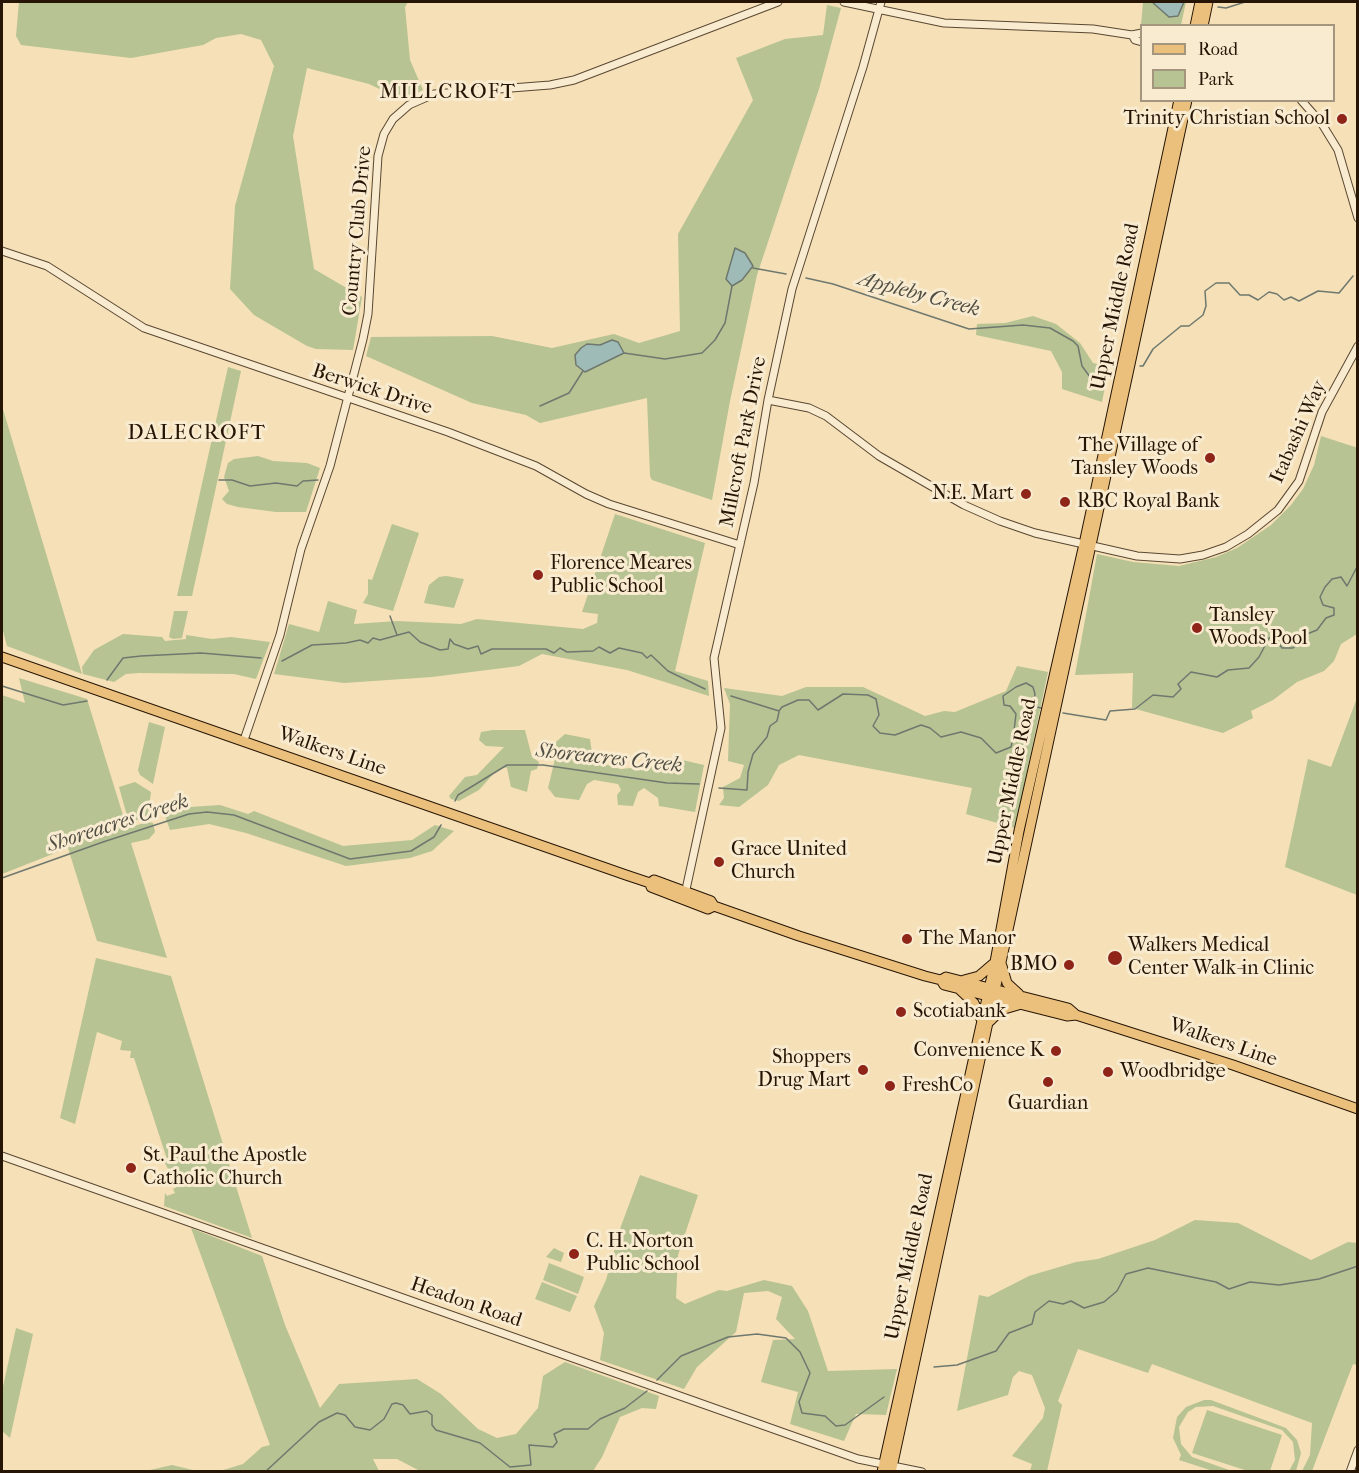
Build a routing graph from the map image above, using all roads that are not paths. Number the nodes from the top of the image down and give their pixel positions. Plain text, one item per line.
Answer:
1 (778, 2) edge
2 (844, 2) edge
3 (881, 2) edge
4 (1200, 2) edge
5 (1208, 2) edge
6 (879, 10) junction
7 (1195, 24) edge
8 (1203, 24) edge
9 (1140, 33) edge
10 (1132, 35) junction
11 (1140, 41) edge
12 (1179, 102) edge
13 (1187, 102) edge
14 (1303, 102) edge
15 (1358, 218) edge
16 (2, 251) edge
17 (1358, 346) edge
18 (347, 399) junction
19 (768, 400) junction
20 (740, 545) junction
21 (1088, 545) junction
22 (2, 657) edge
23 (244, 740) junction
24 (650, 883) junction
25 (685, 893) junction
26 (714, 906) junction
27 (998, 963) junction
28 (958, 984) junction
29 (991, 992) junction
30 (1028, 1002) junction
31 (985, 1022) junction
32 (967, 1105) junction
33 (1358, 1109) edge
34 (967, 1130) junction
35 (955, 1138) junction
36 (2, 1156) edge
37 (1358, 1450) edge
38 (887, 1469) edge
39 (922, 1472) edge
40 (1350, 1472) edge

1 - 18 street, Country Club Drive
2 - 6 street
3 - 6 street, Millcroft Park Drive
4 - 7 main road
5 - 8 main road
6 - 10 street
6 - 19 street, Millcroft Park Drive
9 - 10 street
10 - 11 street
12 - 21 main road, Upper Middle Road
13 - 21 main road, Upper Middle Road
14 - 15 street
16 - 18 street, Berwick Drive
17 - 21 street, Itabashi Way
18 - 20 street, Berwick Drive
18 - 23 street, Country Club Drive
19 - 20 street, Millcroft Park Drive
19 - 21 street, Itabashi Way
20 - 25 street, Millcroft Park Drive
21 - 27 main road, Upper Middle Road
22 - 23 main road, Walkers Line
23 - 24 main road, Walkers Line
24 - 25 main road, Walkers Line
24 - 26 main road, Walkers Line
25 - 26 main road, Walkers Line
26 - 28 main road, Walkers Line
27 - 28 main road
27 - 29 main road, Upper Middle Road
27 - 30 main road
28 - 29 main road, Walkers Line
28 - 31 main road
29 - 30 main road, Walkers Line
29 - 31 main road, Upper Middle Road
30 - 31 main road
30 - 33 main road, Walkers Line
31 - 32 main road, Upper Middle Road
31 - 32 main road, Upper Middle Road
32 - 34 main road
32 - 35 main road, Upper Middle Road
34 - 35 main road
34 - 38 main road, Upper Middle Road
35 - 38 main road, Upper Middle Road
36 - 38 street, Headon Road
37 - 40 street
38 - 39 street, Headon Road

